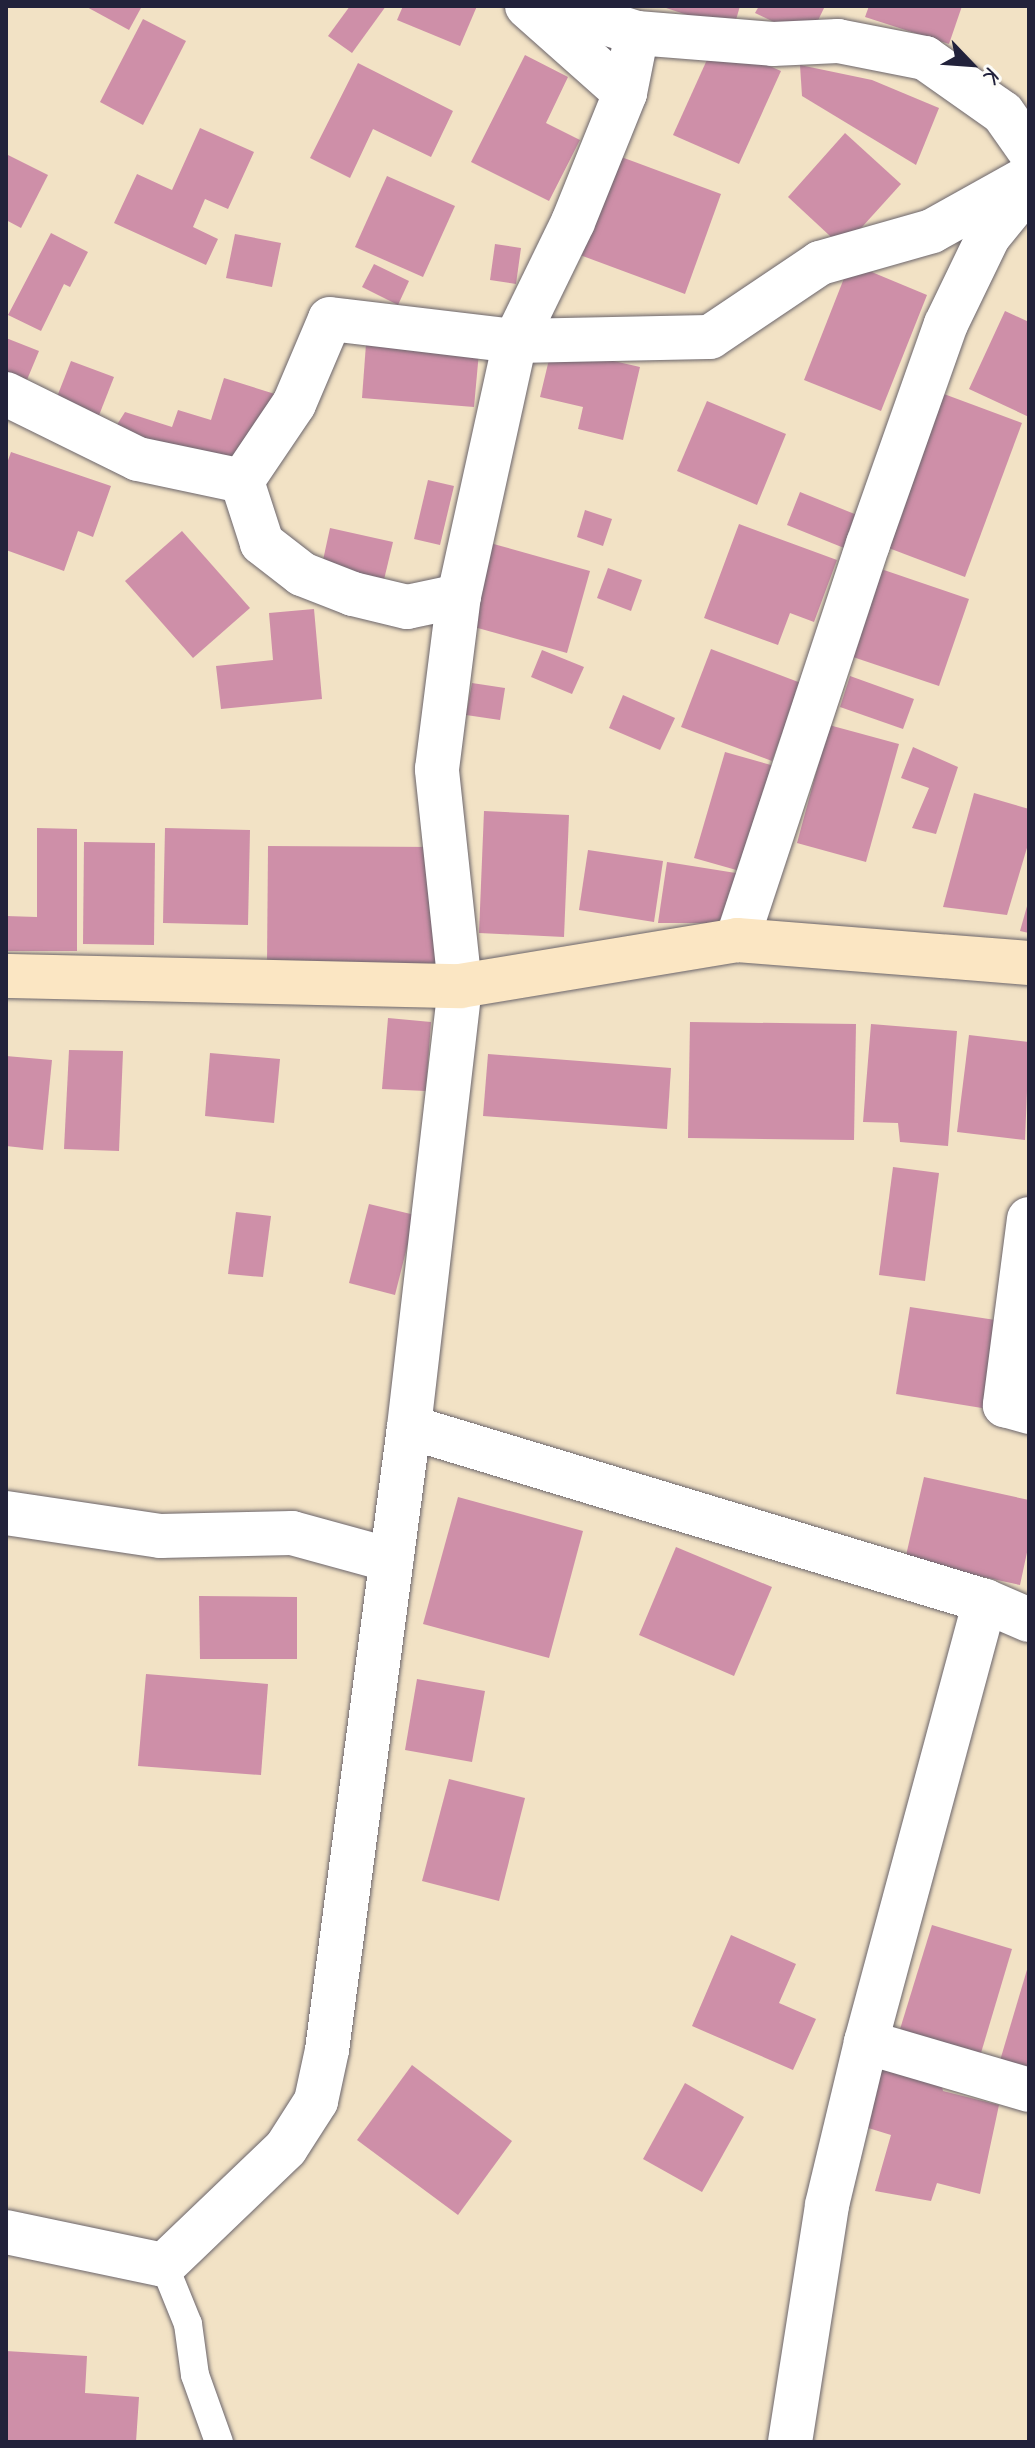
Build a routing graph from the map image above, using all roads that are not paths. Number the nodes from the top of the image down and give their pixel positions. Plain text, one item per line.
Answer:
1 (527, 6) edge
2 (551, 6) edge
3 (637, 33) junction
4 (625, 93) junction
5 (1029, 150) edge
6 (1029, 177) edge
7 (1029, 187) edge
8 (515, 341) junction
9 (6, 394) edge
10 (242, 481) junction
11 (459, 596) junction
12 (737, 940) junction
13 (1029, 963) edge
14 (6, 976) edge
15 (460, 986) junction
16 (1029, 1219) edge
17 (1029, 1412) edge
18 (409, 1427) junction
19 (6, 1513) edge
20 (391, 1560) junction
21 (985, 1601) junction
22 (1029, 1620) edge
23 (866, 2042) junction
24 (1029, 2090) edge
25 (6, 2232) edge
26 (164, 2265) junction
27 (219, 2442) edge
28 (790, 2442) edge

1 - 4 street
2 - 3 street
3 - 4 street
3 - 5 street
4 - 8 street
6 - 8 street
7 - 12 street
8 - 10 street
8 - 11 street
9 - 10 street
10 - 11 street
11 - 15 street
12 - 13 street
12 - 15 street
14 - 15 street
15 - 18 street
16 - 17 street
18 - 20 street
18 - 21 street
19 - 20 street
20 - 26 street
21 - 22 street
21 - 23 street
23 - 24 street
23 - 28 street
25 - 26 street
26 - 27 lane

